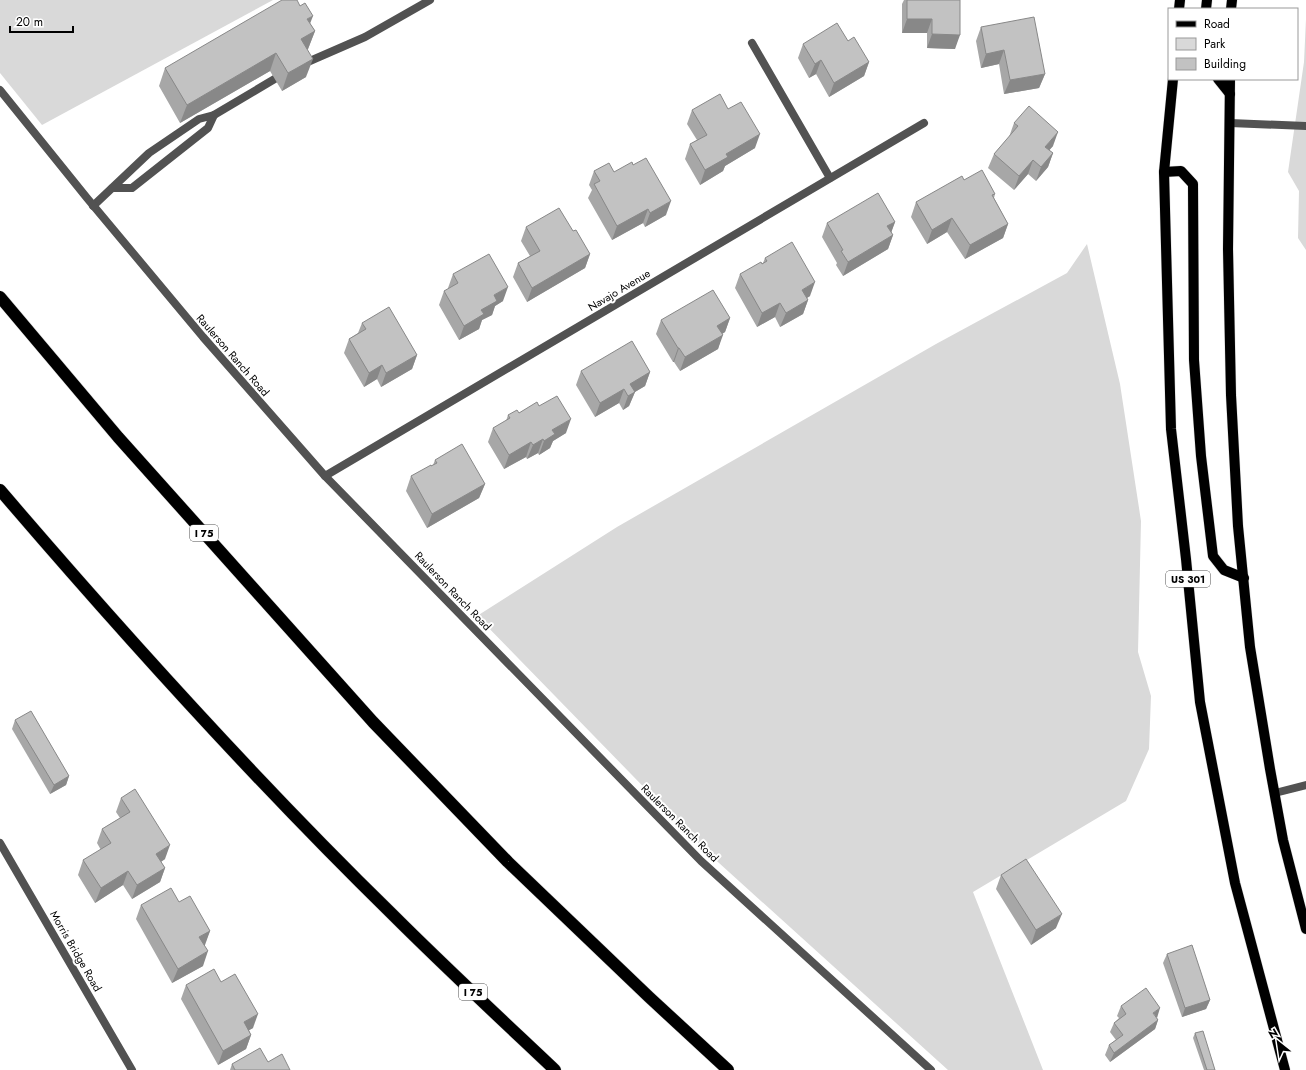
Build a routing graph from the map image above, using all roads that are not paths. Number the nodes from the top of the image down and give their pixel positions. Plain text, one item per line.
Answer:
1 (430, 0) edge
2 (752, 43) dead end
3 (1174, 80) edge
4 (1219, 80) edge
5 (1230, 80) edge
6 (0, 90) edge
7 (1230, 94) junction
8 (214, 115) junction
9 (924, 123) dead end
10 (1230, 123) junction
11 (1306, 126) edge
12 (1164, 172) junction
13 (830, 178) junction
14 (112, 188) junction
15 (93, 206) junction
16 (0, 297) edge
17 (325, 476) junction
18 (0, 490) edge
19 (1244, 578) junction
20 (1306, 785) edge
21 (1274, 793) junction
22 (0, 843) edge
23 (1306, 929) edge
24 (132, 1070) edge
25 (555, 1070) edge
26 (728, 1070) edge
27 (931, 1070) edge
28 (1285, 1070) edge

1 - 8 street
2 - 13 street
3 - 12 main road, US 301
4 - 7 main road
5 - 7 main road
6 - 15 street, Raulerson Ranch Road
7 - 10 main road
8 - 14 street
8 - 14 street
9 - 13 street, Navajo Avenue
10 - 11 street
10 - 19 main road
12 - 19 main road
12 - 28 main road, US 301
13 - 17 street, Navajo Avenue
14 - 15 street
15 - 17 street, Raulerson Ranch Road
16 - 26 highway, I 75
17 - 27 street, Raulerson Ranch Road
18 - 25 highway, I 75
19 - 21 main road
20 - 21 street
21 - 23 main road
22 - 24 street, Morris Bridge Road

